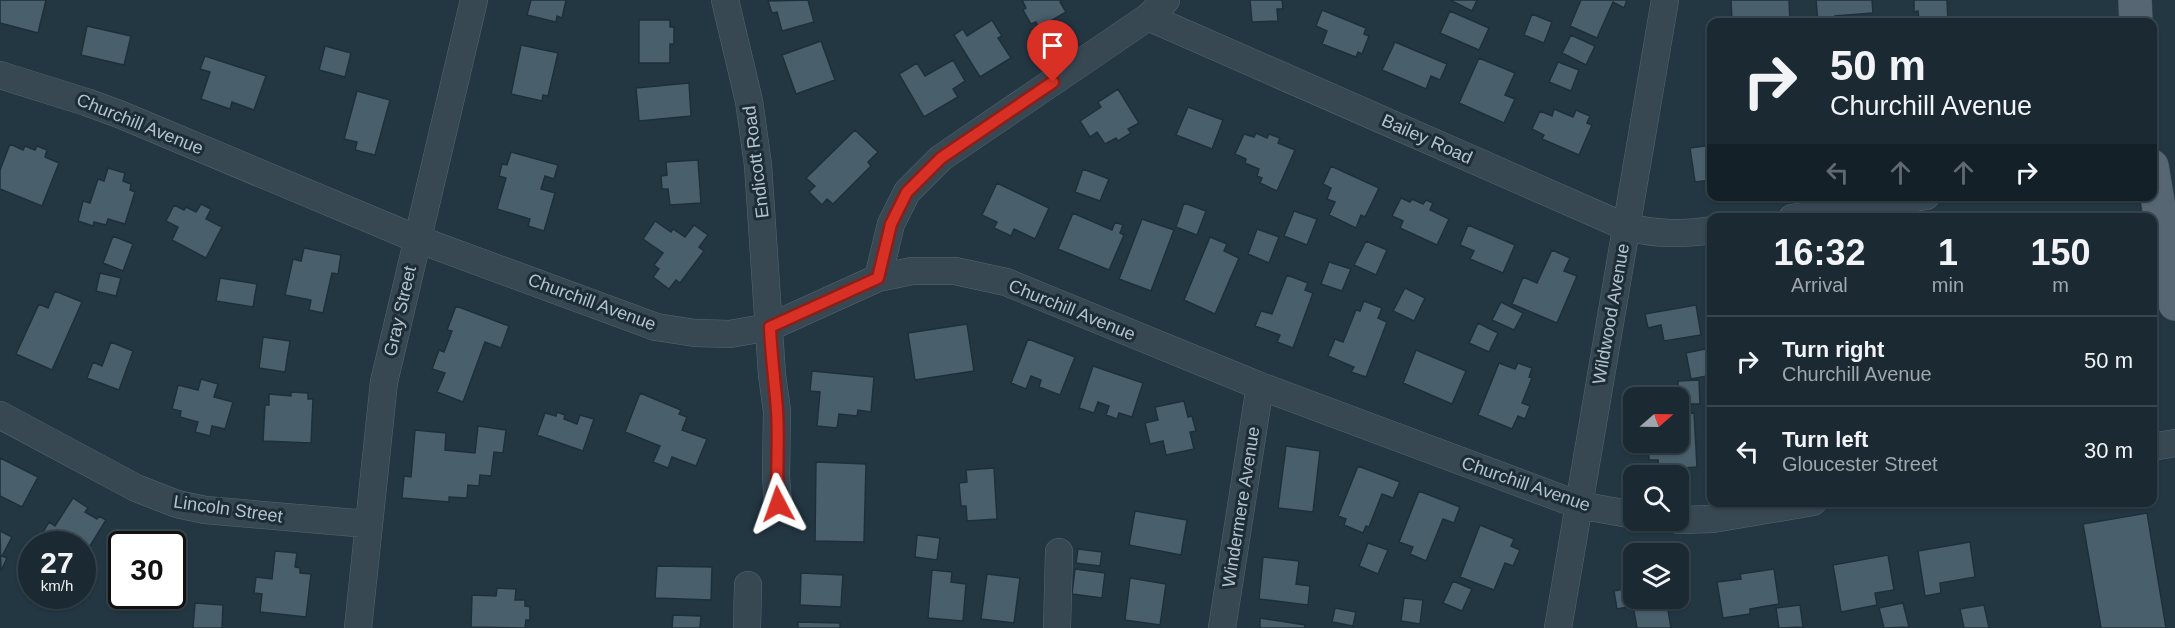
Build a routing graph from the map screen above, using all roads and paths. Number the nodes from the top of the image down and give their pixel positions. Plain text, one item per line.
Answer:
1 (474, 0) edge
2 (725, 0) edge
3 (1665, 0) edge
4 (2135, 0) edge
5 (1157, 8) edge
6 (2136, 18) edge
7 (0, 75) edge
8 (2157, 196) edge
9 (1896, 201) edge
10 (1822, 213) edge
11 (1626, 227) junction
12 (1707, 231) edge
13 (417, 239) junction
14 (878, 278) junction
15 (2175, 304) edge
16 (770, 327) junction
17 (1260, 386) junction
18 (0, 415) edge
19 (2175, 443) edge
20 (2157, 446) edge
21 (778, 504) dead end
22 (1579, 505) junction
23 (1784, 507) edge
24 (1623, 513) edge
25 (1689, 520) edge
26 (368, 524) junction
27 (1059, 552) dead end
28 (748, 585) dead end
29 (358, 628) edge
30 (747, 628) edge
31 (1057, 628) edge
32 (1222, 628) edge
33 (1558, 628) edge

1 - 13 street, Gray Street
2 - 16 street, Endicott Road
3 - 11 street, Wildwood Avenue
4 - 6 main road
5 - 11 street, Bailey Road
5 - 14 street
7 - 13 street, Churchill Avenue
8 - 15 main road
9 - 10 street
11 - 12 street, Bailey Road
11 - 22 street, Wildwood Avenue
13 - 16 street, Churchill Avenue
13 - 26 street, Gray Street
14 - 16 street, Churchill Avenue
14 - 17 street, Churchill Avenue
16 - 21 street, Endicott Road
17 - 22 street, Churchill Avenue
17 - 32 street, Windermere Avenue
18 - 26 street, Lincoln Street
19 - 20 street
22 - 24 street, Churchill Avenue
22 - 33 street, Wildwood Avenue
23 - 25 street
26 - 29 street, Gray Street
27 - 31 street
28 - 30 street

